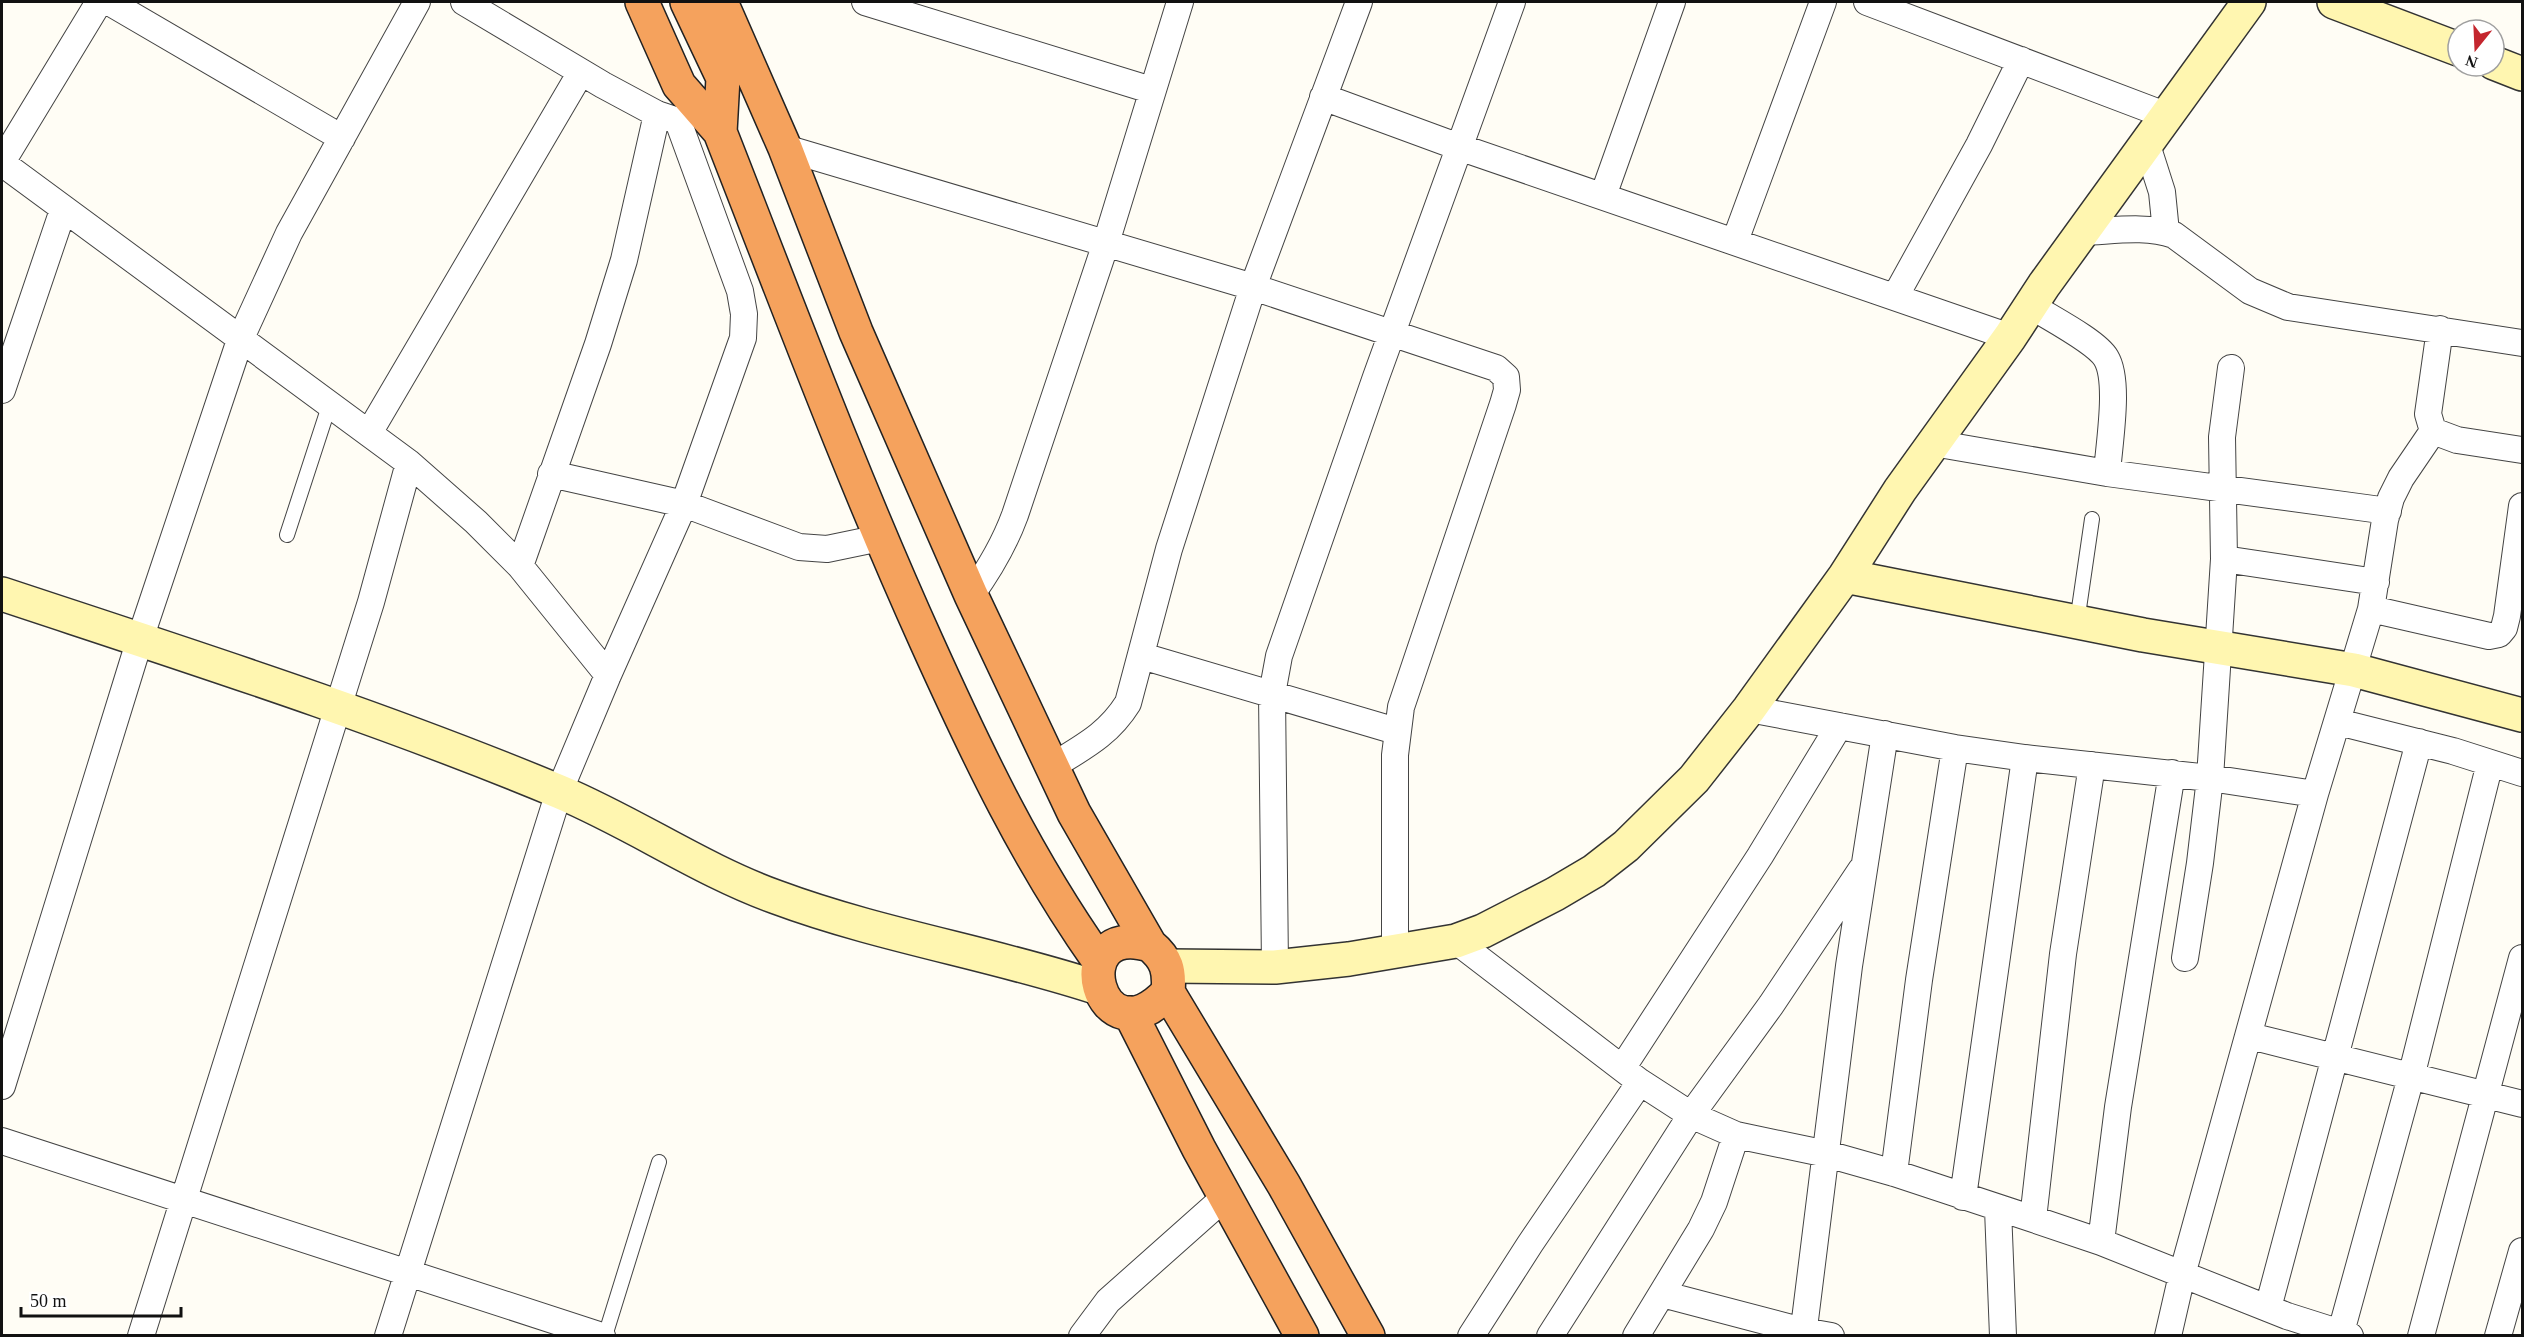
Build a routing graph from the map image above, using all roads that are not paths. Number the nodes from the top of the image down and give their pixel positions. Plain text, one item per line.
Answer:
1 (99, 2) edge
2 (109, 2) edge
3 (417, 2) edge
4 (466, 2) edge
5 (642, 2) edge
6 (687, 2) edge
7 (721, 2) edge
8 (865, 2) edge
9 (1180, 2) edge
10 (1359, 2) edge
11 (1512, 2) edge
12 (1672, 2) edge
13 (1823, 2) edge
14 (1867, 2) edge
15 (2249, 2) edge
16 (2334, 2) edge
17 (1896, 7) edge
18 (2446, 44) edge
19 (2021, 60) junction
20 (2506, 68) edge
21 (581, 72) junction
22 (2523, 74) edge
23 (1151, 90) junction
24 (1323, 97) junction
25 (2165, 115) junction
26 (667, 118) junction
27 (720, 132) junction
28 (342, 138) junction
29 (2146, 142) junction
30 (1459, 147) junction
31 (784, 148) junction
32 (2, 162) edge
33 (1603, 196) junction
34 (63, 210) junction
35 (2083, 232) junction
36 (2166, 232) junction
37 (1735, 241) junction
38 (1106, 243) junction
39 (1253, 287) junction
40 (1895, 297) junction
41 (2030, 305) junction
42 (2440, 329) junction
43 (1392, 332) junction
44 (2010, 337) junction
45 (240, 340) junction
46 (2523, 343) edge
47 (2231, 368) dead end
48 (2, 390) edge
49 (330, 403) junction
50 (2433, 431) junction
51 (369, 433) junction
52 (1933, 443) junction
53 (2523, 450) edge
54 (409, 463) junction
55 (2107, 473) junction
56 (551, 474) junction
57 (2222, 489) junction
58 (684, 504) junction
59 (2523, 506) edge
60 (2388, 511) junction
61 (2092, 519) dead end
62 (288, 535) dead end
63 (879, 538) junction
64 (2224, 559) junction
65 (520, 566) junction
66 (1845, 576) junction
67 (2376, 582) junction
68 (2, 594) edge
69 (971, 596) junction
70 (2371, 609) junction
71 (2077, 622) junction
72 (140, 639) junction
73 (2217, 647) junction
74 (1142, 656) junction
75 (2354, 670) junction
76 (608, 675) junction
77 (1272, 694) junction
78 (339, 707) junction
79 (1749, 708) junction
80 (2523, 715) edge
81 (2338, 722) junction
82 (1839, 726) junction
83 (1396, 731) junction
84 (1885, 734) junction
85 (2419, 742) junction
86 (1955, 748) junction
87 (2025, 758) junction
88 (2490, 763) junction
89 (2092, 765) junction
90 (1051, 767) junction
91 (2523, 772) edge
92 (2172, 773) junction
93 (2210, 778) junction
94 (559, 792) junction
95 (2316, 794) junction
96 (1863, 868) junction
97 (1456, 941) junction
98 (1395, 952) junction
99 (2185, 958) dead end
100 (2523, 958) edge
101 (1162, 968) junction
102 (1275, 968) junction
103 (1099, 974) junction
104 (1130, 1013) junction
105 (2250, 1036) junction
106 (2334, 1057) junction
107 (1632, 1075) junction
108 (2411, 1077) junction
109 (2, 1086) edge
110 (2486, 1094) junction
111 (2523, 1104) edge
112 (1691, 1115) junction
113 (1736, 1135) junction
114 (2, 1141) edge
115 (1827, 1154) junction
116 (659, 1162) dead end
117 (1894, 1173) junction
118 (1225, 1197) junction
119 (1963, 1197) junction
120 (184, 1201) junction
121 (1998, 1209) junction
122 (2033, 1219) junction
123 (2100, 1242) junction
124 (2523, 1251) edge
125 (406, 1273) junction
126 (2182, 1275) junction
127 (1662, 1294) junction
128 (2279, 1320) edge
129 (1803, 1333) edge
130 (2345, 1334) edge
131 (141, 1335) edge
132 (388, 1335) edge
133 (604, 1335) edge
134 (1082, 1335) edge
135 (1302, 1335) edge
136 (1368, 1335) edge
137 (1471, 1335) edge
138 (1550, 1335) edge
139 (1636, 1335) edge
140 (1831, 1335) edge
141 (2003, 1335) edge
142 (2168, 1335) edge
143 (2421, 1335) edge
144 (2498, 1335) edge

1 - 32 street
2 - 28 street
3 - 28 street
4 - 21 street
5 - 27 highway
6 - 27 highway
7 - 31 highway
8 - 23 street
9 - 23 street
10 - 24 street
11 - 30 street
12 - 33 street
13 - 37 street
14 - 17 street
15 - 25 street
16 - 18 street
17 - 19 street
19 - 25 street
19 - 40 street
20 - 22 street
21 - 26 street
21 - 51 street
23 - 38 street
24 - 30 street
24 - 39 street
25 - 29 street
26 - 27 street
26 - 56 street
26 - 58 street
27 - 63 highway
28 - 45 street
29 - 35 street
29 - 36 street
30 - 33 street
30 - 43 street
31 - 38 street
31 - 69 highway
32 - 34 street
33 - 37 street
34 - 45 street
34 - 48 street
35 - 36 street
35 - 41 street
36 - 42 street
37 - 40 street
38 - 39 street
38 - 69 street
39 - 43 street
39 - 74 street
40 - 44 street
41 - 44 street
41 - 55 street
42 - 46 street
42 - 50 street
43 - 77 street
43 - 83 street
44 - 52 street
45 - 49 street
45 - 72 street
47 - 57 street
49 - 51 street
49 - 62 lane
50 - 53 street
50 - 60 street
51 - 54 street
52 - 55 street
52 - 66 street
54 - 65 street
54 - 78 street
55 - 57 street
56 - 58 street
56 - 65 street
57 - 60 street
57 - 64 street
58 - 63 street
58 - 76 street
59 - 70 street
60 - 67 street
61 - 71 lane
63 - 103 highway
64 - 67 street
64 - 73 street
65 - 76 street
66 - 71 street
66 - 79 street
67 - 70 street
68 - 72 street
69 - 90 highway
70 - 75 street
71 - 73 street
72 - 78 street
72 - 109 street
73 - 75 street
73 - 93 street
74 - 77 street
74 - 90 street
75 - 80 street
75 - 81 street
76 - 94 street
77 - 83 street
77 - 102 street
78 - 94 street
78 - 120 street
79 - 82 street
79 - 97 street
81 - 85 street
81 - 95 street
82 - 84 street
82 - 107 street
83 - 98 street
84 - 86 street
84 - 96 street
85 - 88 street
85 - 106 street
86 - 87 street
86 - 117 street
87 - 89 street
87 - 119 street
88 - 91 street
88 - 108 street
89 - 92 street
89 - 122 street
90 - 101 highway
92 - 93 street
92 - 123 street
93 - 95 street
93 - 99 street
94 - 103 street
94 - 125 street
95 - 105 street
96 - 112 street
96 - 115 street
97 - 98 street
97 - 107 street
98 - 102 street
100 - 110 street
101 - 102 street
101 - 103 highway
101 - 104 highway
101 - 136 highway
103 - 104 highway
104 - 118 highway
105 - 106 street
105 - 126 street
106 - 108 street
106 - 128 street
107 - 112 street
107 - 137 street
108 - 110 street
108 - 130 street
110 - 111 street
110 - 143 street
112 - 113 street
112 - 138 street
113 - 115 street
113 - 127 street
114 - 120 street
115 - 117 street
115 - 129 street
116 - 133 lane
117 - 119 street
118 - 134 street
118 - 135 highway
119 - 121 street
120 - 125 street
120 - 131 street
121 - 122 street
121 - 141 street
122 - 123 street
123 - 126 street
124 - 144 street
125 - 132 street
125 - 133 street
126 - 128 street
126 - 142 street
127 - 129 street
127 - 139 street
128 - 130 street
129 - 140 street

